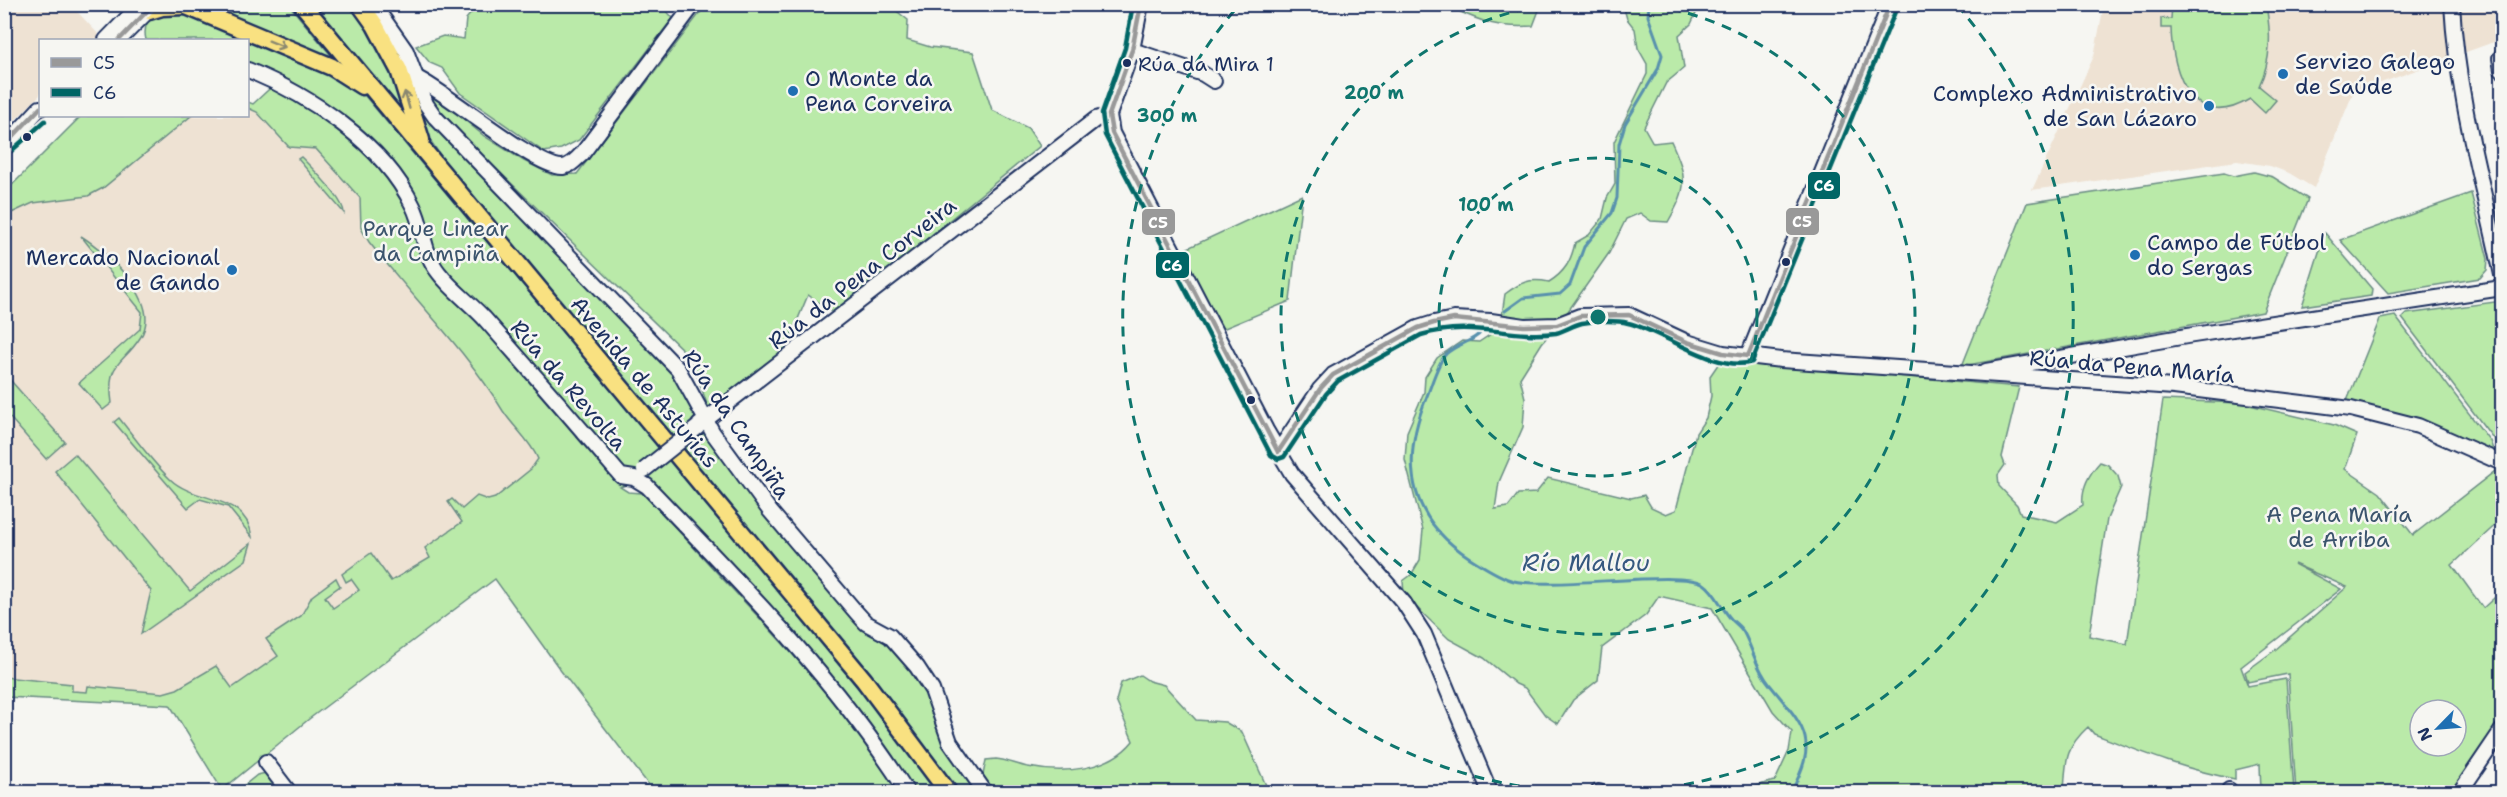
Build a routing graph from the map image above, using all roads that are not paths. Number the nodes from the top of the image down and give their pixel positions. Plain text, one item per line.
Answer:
1 (302, 4) edge
2 (360, 4) edge
3 (373, 4) edge
4 (694, 4) edge
5 (1141, 4) edge
6 (1890, 4) edge
7 (2452, 4) edge
8 (183, 5) edge
9 (145, 9) edge
10 (107, 39) edge
11 (124, 39) edge
12 (140, 39) edge
13 (1132, 50) junction
14 (249, 70) edge
15 (417, 78) junction
16 (1214, 81) dead end
17 (384, 104) junction
18 (39, 109) edge
19 (1109, 115) junction
20 (39, 116) edge
21 (25, 126) junction
22 (4, 147) edge
23 (427, 155) junction
24 (2502, 274) edge
25 (2502, 288) edge
26 (1748, 356) junction
27 (1981, 375) junction
28 (701, 424) junction
29 (1278, 452) junction
30 (2502, 462) edge
31 (639, 474) junction
32 (2502, 730) edge
33 (266, 762) dead end
34 (289, 792) edge
35 (907, 792) edge
36 (948, 792) edge
37 (985, 792) edge
38 (1490, 792) edge
39 (2460, 792) edge

1 - 17 main road, Avenida de Asturias
23 -> 2 main road
3 - 15 street, Rúa da Campiña
4 - 15 street
5 - 13 street
6 - 26 street
7 - 24 street
8 - 9 main road
8 -> 17 main road
9 - 10 street
9 - 11 street
9 - 12 street
13 - 16 street
13 - 19 street
14 - 31 street, Rúa da Revolta
15 - 28 street, Rúa da Campiña
17 - 23 main road, Avenida de Asturias
18 - 21 street
19 - 28 street, Rúa da Pena Corveira
19 - 29 street
20 - 21 street
21 - 22 street
23 - 36 main road, Avenida de Asturias
25 - 27 street
26 - 27 street, Rúa da Pena María
26 - 29 street, Rúa da Pena María
27 - 30 street, Rúa da Pena María
28 - 31 street, Rúa da Pena Corveira, bridge
28 - 37 street, Rúa da Campiña
29 - 38 street
31 - 35 street, Rúa da Revolta
32 - 39 street
33 - 34 street

